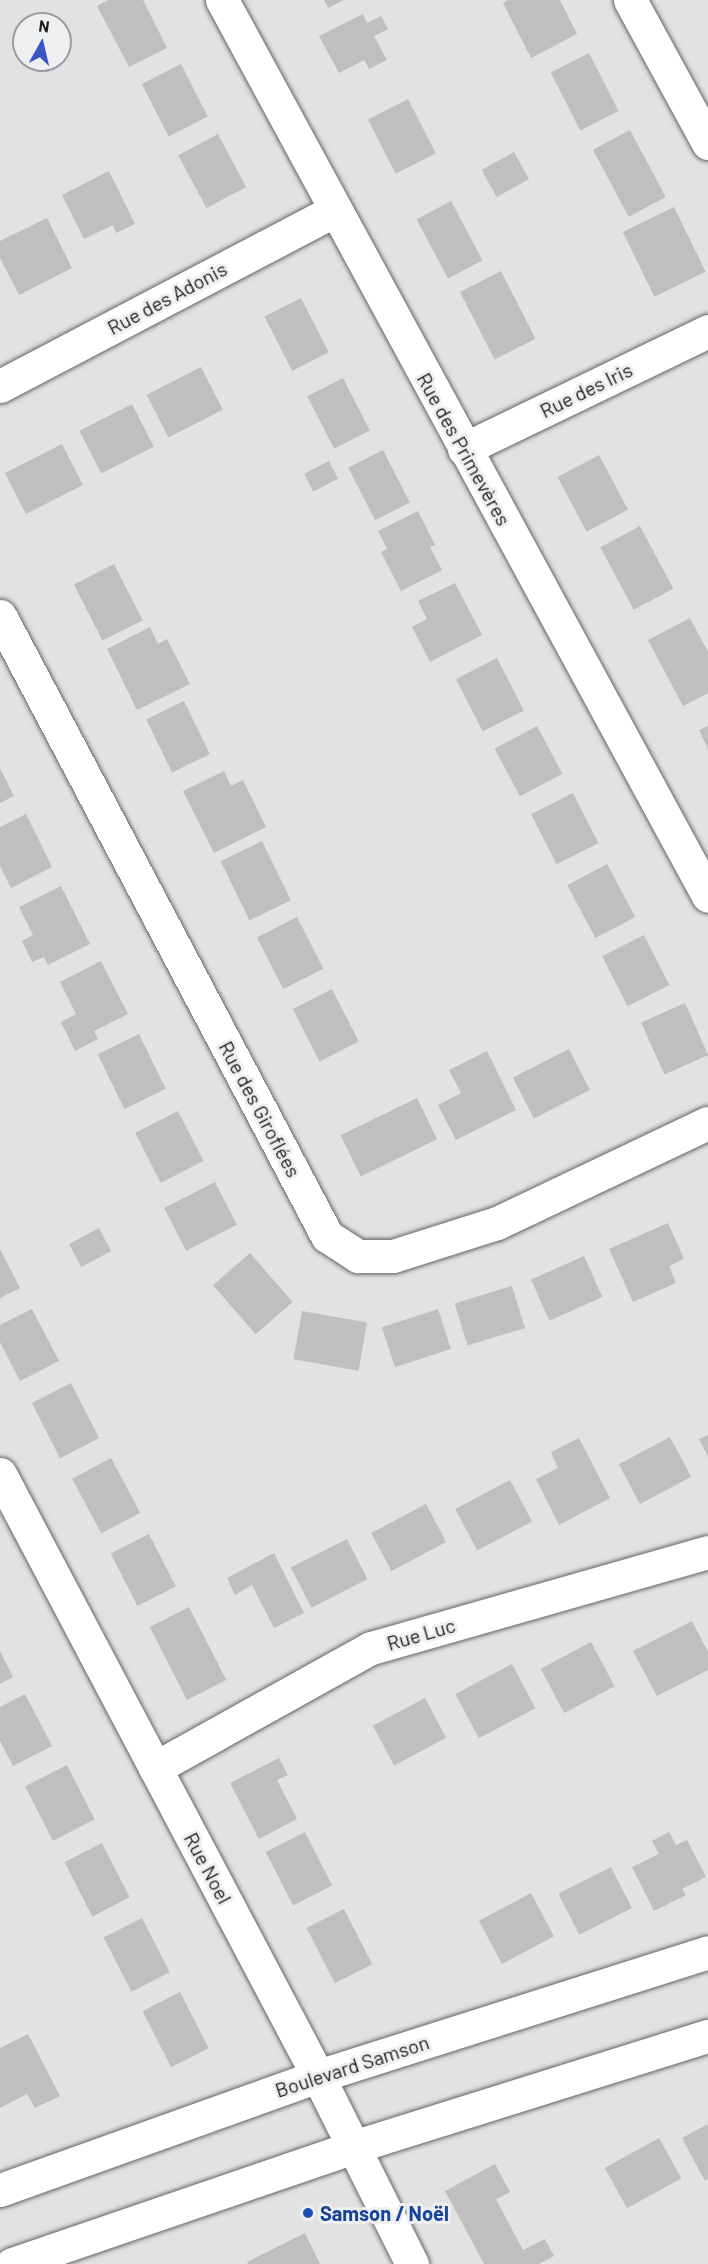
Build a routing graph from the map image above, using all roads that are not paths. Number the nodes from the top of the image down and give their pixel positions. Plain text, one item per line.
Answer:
1 (222, 0) edge
2 (630, 0) edge
3 (708, 143) edge
4 (333, 211) junction
5 (708, 331) edge
6 (0, 386) edge
7 (464, 449) junction
8 (0, 615) edge
9 (708, 896) edge
10 (708, 1123) edge
11 (0, 1474) edge
12 (708, 1552) edge
13 (155, 1768) junction
14 (708, 1952) edge
15 (708, 2036) edge
16 (318, 2076) junction
17 (353, 2147) junction
18 (0, 2190) edge
19 (12, 2264) edge
20 (412, 2264) edge

1 - 4 street, Rue des Primevères
2 - 3 street
4 - 6 street, Rue des Adonis
4 - 7 street, Rue des Primevères
5 - 7 street, Rue des Iris
7 - 9 street, Rue des Primevères
8 - 10 street, Rue des Giroflées
11 - 13 street, Rue Noel
12 - 13 street, Rue Luc
13 - 16 street, Rue Noel
14 - 16 street, Boulevard Samson
15 - 17 street
16 - 17 street, Rue Noel
16 - 18 street, Boulevard Samson
17 - 19 street
17 - 20 street, Rue Noel

